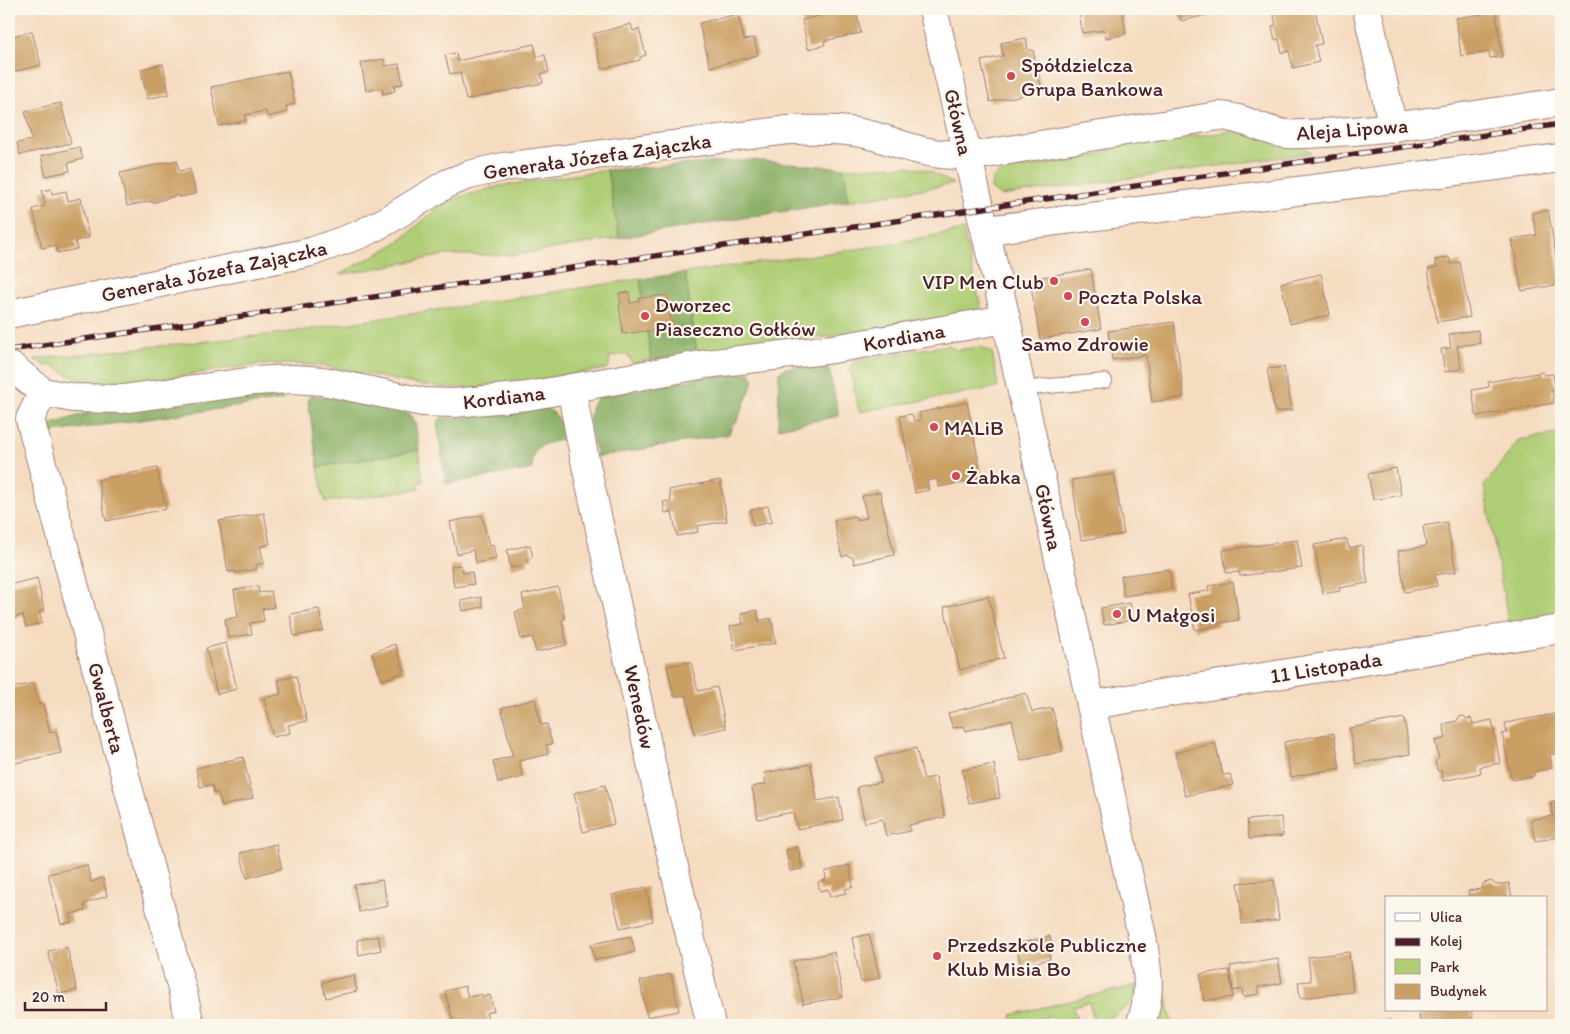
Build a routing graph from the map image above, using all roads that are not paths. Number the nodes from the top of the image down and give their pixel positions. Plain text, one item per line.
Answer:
1 (933, 9) edge
2 (1367, 9) edge
3 (1561, 102) edge
4 (1393, 128) junction
5 (967, 155) junction
6 (1561, 158) edge
7 (986, 230) junction
8 (9, 314) edge
9 (1006, 319) junction
10 (9, 368) edge
11 (1105, 381) dead end
12 (1038, 387) dead end
13 (571, 388) junction
14 (43, 392) junction
15 (1561, 629) edge
16 (1090, 705) junction
17 (190, 1025) edge
18 (712, 1025) edge
19 (1140, 1025) edge

1 - 5 street, Główna
2 - 4 street
3 - 4 street, Aleja Lipowa
4 - 5 street, Aleja Lipowa
5 - 7 street, Główna
5 - 8 street, Generała Józefa Zajączka
6 - 7 street
7 - 9 street, Główna
9 - 13 street, Kordiana
9 - 16 street, Główna
10 - 14 street, Kordiana
11 - 12 lane
13 - 14 street, Kordiana
13 - 18 street, Wenedów
14 - 17 street, Gwalberta
15 - 16 street, 11 Listopada
16 - 19 street, Główna

